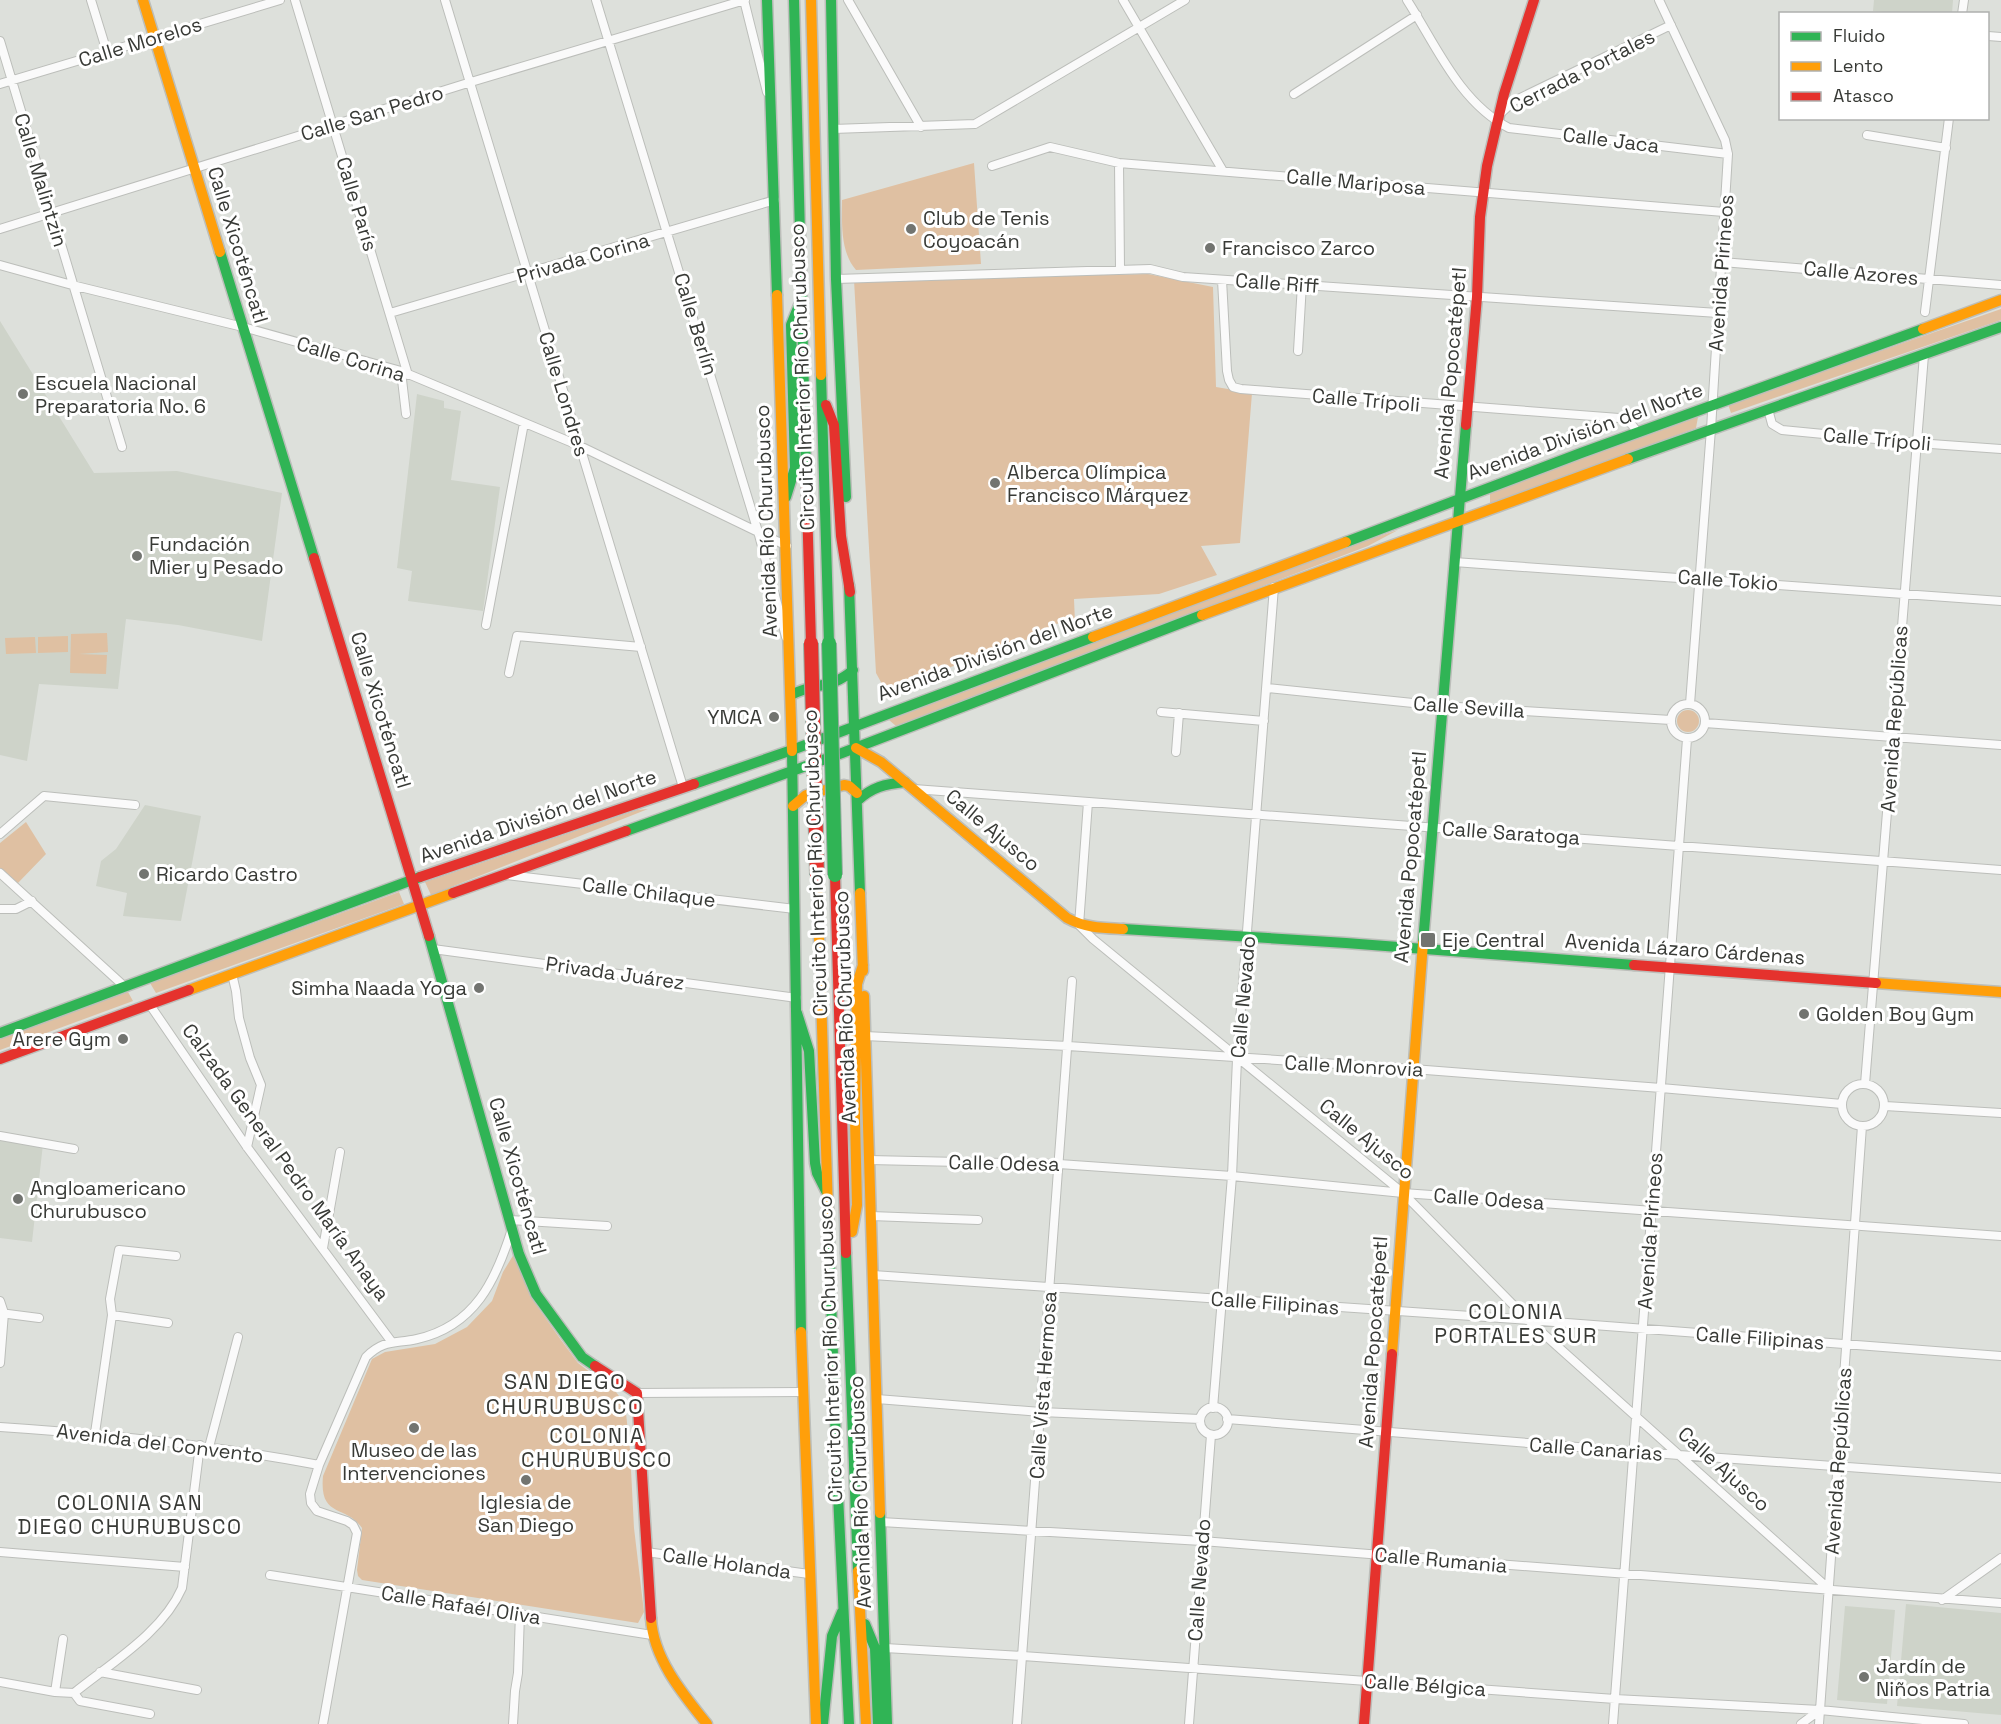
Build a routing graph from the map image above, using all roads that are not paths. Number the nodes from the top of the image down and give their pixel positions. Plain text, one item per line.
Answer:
1 (91, 0) edge
2 (143, 0) edge
3 (280, 0) edge
4 (295, 0) edge
5 (446, 0) edge
6 (596, 0) edge
7 (744, 0) edge
8 (768, 0) edge
9 (794, 0) edge
10 (812, 0) edge
11 (831, 0) edge
12 (848, 0) edge
13 (1123, 0) edge
14 (1185, 0) edge
15 (1407, 0) edge
16 (1534, 0) edge
17 (1659, 0) edge
18 (1417, 15) junction
19 (1671, 25) junction
20 (1140, 29) junction
21 (154, 38) junction
22 (0, 41) edge
23 (609, 42) junction
24 (107, 52) junction
25 (11, 80) junction
26 (471, 82) junction
27 (0, 84) edge
28 (1294, 94) dead end
29 (772, 113) junction
30 (1949, 120) edge
31 (1497, 122) junction
32 (333, 126) junction
33 (921, 127) junction
34 (834, 129) junction
35 (1867, 135) dead end
36 (1946, 148) junction
37 (1728, 153) junction
38 (1119, 163) junction
39 (992, 166) dead end
40 (195, 168) junction
41 (1223, 171) junction
42 (1483, 192) junction
43 (775, 200) junction
44 (1724, 212) junction
45 (51, 213) junction
46 (0, 229) edge
47 (668, 232) junction
48 (1722, 262) junction
49 (0, 265) edge
50 (1120, 269) junction
51 (528, 274) junction
52 (836, 279) junction
53 (1929, 279) junction
54 (1222, 280) junction
55 (1302, 284) junction
56 (72, 285) junction
57 (2001, 285) edge
58 (802, 297) junction
59 (1477, 297) junction
60 (2001, 300) edge
61 (1925, 312) dead end
62 (390, 313) junction
63 (1718, 313) junction
64 (243, 327) junction
65 (2001, 327) edge
66 (1298, 351) dead end
67 (1924, 355) junction
68 (404, 373) junction
69 (822, 396) junction
70 (1713, 405) junction
71 (1467, 408) junction
72 (1768, 409) junction
73 (406, 414) dead end
74 (524, 423) junction
75 (1711, 429) junction
76 (1637, 432) junction
77 (1917, 443) junction
78 (580, 446) junction
79 (122, 447) dead end
80 (2001, 449) edge
81 (786, 497) junction
82 (1459, 499) junction
83 (1418, 515) junction
84 (1457, 522) junction
85 (759, 535) junction
86 (787, 546) junction
87 (1373, 552) junction
88 (1454, 562) junction
89 (1700, 578) junction
90 (1274, 587) junction
91 (850, 592) junction
92 (1904, 594) junction
93 (2001, 601) edge
94 (486, 625) dead end
95 (641, 647) junction
96 (790, 651) junction
97 (853, 670) junction
98 (509, 673) dead end
99 (790, 677) junction
100 (834, 684) junction
101 (806, 687) junction
102 (1267, 688) junction
103 (790, 695) junction
104 (854, 697) junction
105 (1690, 704) junction
106 (1442, 706) junction
107 (1161, 712) dead end
108 (1179, 713) junction
109 (1671, 720) junction
110 (1264, 721) junction
111 (1705, 723) junction
112 (855, 725) junction
113 (1893, 737) junction
114 (1687, 739) junction
115 (2001, 745) edge
116 (856, 748) junction
117 (792, 750) junction
118 (1176, 752) dead end
119 (792, 771) junction
120 (909, 785) junction
121 (683, 787) junction
122 (857, 797) junction
123 (1088, 802) junction
124 (135, 805) dead end
125 (793, 806) junction
126 (1257, 814) junction
127 (1432, 827) junction
128 (0, 834) edge
129 (1679, 846) junction
130 (1882, 861) junction
131 (2001, 870) edge
132 (0, 873) edge
133 (503, 875) junction
134 (413, 880) junction
135 (32, 901) junction
136 (420, 905) junction
137 (0, 909) edge
138 (795, 909) junction
139 (1079, 925) junction
140 (1247, 936) junction
141 (433, 949) junction
142 (1422, 949) junction
143 (863, 965) junction
144 (1670, 967) junction
145 (232, 974) junction
146 (1072, 981) dead end
147 (1875, 983) junction
148 (125, 987) junction
149 (2001, 992) edge
150 (796, 998) junction
151 (150, 1005) junction
152 (797, 1013) junction
153 (0, 1033) edge
154 (865, 1036) junction
155 (1068, 1046) junction
156 (0, 1059) edge
157 (1237, 1059) junction
158 (1413, 1069) junction
159 (1865, 1084) junction
160 (1661, 1088) junction
161 (1842, 1104) junction
162 (1884, 1106) junction
163 (2001, 1113) edge
164 (1862, 1126) junction
165 (0, 1136) edge
166 (247, 1147) junction
167 (74, 1149) dead end
168 (340, 1152) dead end
169 (869, 1160) junction
170 (1059, 1164) junction
171 (1232, 1176) junction
172 (1403, 1193) junction
173 (829, 1196) junction
174 (1652, 1211) junction
175 (871, 1216) junction
176 (978, 1220) dead end
177 (511, 1224) junction
178 (607, 1226) dead end
179 (1855, 1226) junction
180 (2001, 1236) edge
181 (323, 1248) junction
182 (176, 1256) dead end
183 (847, 1258) junction
184 (873, 1275) junction
185 (1050, 1288) junction
186 (1222, 1299) junction
187 (0, 1301) edge
188 (1395, 1311) junction
189 (2, 1313) edge
190 (112, 1315) junction
191 (39, 1318) dead end
192 (1528, 1320) junction
193 (168, 1323) dead end
194 (1643, 1329) junction
195 (238, 1337) dead end
196 (391, 1341) junction
197 (1846, 1345) junction
198 (2001, 1356) edge
199 (0, 1364) edge
200 (802, 1392) junction
201 (637, 1393) junction
202 (877, 1399) junction
203 (1213, 1408) junction
204 (1041, 1412) junction
205 (1636, 1417) junction
206 (1200, 1419) junction
207 (1227, 1419) junction
208 (0, 1427) edge
209 (1386, 1432) junction
210 (95, 1433) junction
211 (1211, 1435) junction
212 (205, 1446) junction
213 (1634, 1452) junction
214 (1679, 1455) junction
215 (319, 1465) junction
216 (1838, 1466) junction
217 (2001, 1478) edge
218 (881, 1522) junction
219 (1032, 1532) junction
220 (1202, 1541) junction
221 (0, 1552) edge
222 (646, 1552) junction
223 (1376, 1555) junction
224 (2001, 1558) edge
225 (185, 1567) junction
226 (809, 1574) junction
227 (270, 1575) dead end
228 (1624, 1575) junction
229 (348, 1588) junction
230 (1829, 1589) junction
231 (1942, 1600) junction
232 (2001, 1604) edge
233 (843, 1609) junction
234 (860, 1609) junction
235 (520, 1613) junction
236 (652, 1635) junction
237 (63, 1639) dead end
238 (885, 1648) junction
239 (1023, 1656) junction
240 (1193, 1668) junction
241 (100, 1672) junction
242 (1367, 1680) junction
243 (0, 1682) edge
244 (197, 1690) dead end
245 (55, 1692) junction
246 (74, 1693) junction
247 (1615, 1698) junction
248 (1820, 1710) junction
249 (150, 1714) dead end
250 (1932, 1723) edge
251 (323, 1724) edge
252 (513, 1724) edge
253 (707, 1724) edge
254 (816, 1724) edge
255 (824, 1724) edge
256 (849, 1724) edge
257 (866, 1724) edge
258 (878, 1724) edge
259 (888, 1724) edge
260 (1017, 1724) edge
261 (1189, 1724) edge
262 (1364, 1724) edge
263 (1613, 1724) edge
264 (1801, 1724) edge
265 (1819, 1724) edge
266 (1961, 1724) edge

1 - 24 street
2 - 21 main road, Calle Xicoténcatl
3 - 21 street, Calle Morelos
4 - 32 street, Calle París
5 - 26 street, Calle Londres
6 - 23 street, Calle Berlín
7 - 23 street, Calle San Pedro
7 - 29 street
8 - 29 main road, Avenida Río Churubusco
9 - 58 main road, Circuito Interior Río Churubusco
10 - 69 main road, Circuito Interior Río Churubusco
11 - 34 main road, Avenida Río Churubusco
12 - 33 street
13 - 20 street
14 - 20 street
15 - 18 street
16 - 31 main road, Avenida Popocatépetl
17 - 19 street, Avenida Pirineos
18 - 28 street
18 - 31 street
19 - 31 street, Cerrada Portales
19 - 37 street, Avenida Pirineos
20 - 33 street
20 - 41 street
21 - 24 street, Calle Morelos
21 - 40 main road, Calle Xicoténcatl
22 - 25 street, Calle Malintzin
23 - 26 street, Calle San Pedro
23 - 47 street, Calle Berlín
24 - 25 street, Calle Morelos
25 - 27 street, Calle Morelos
25 - 45 street, Calle Malintzin
26 - 32 street, Calle San Pedro
26 - 51 street, Calle Londres
29 - 43 main road, Avenida Río Churubusco
30 - 36 street
31 - 37 street, Calle Jaca
31 - 42 main road, Avenida Popocatépetl
32 - 40 street, Calle San Pedro
32 - 62 street, Calle París
33 - 34 street
34 - 52 main road, Avenida Río Churubusco
35 - 36 street
36 - 53 street
37 - 44 street, Avenida Pirineos
38 - 39 street, Calle Mariposa
38 - 41 street, Calle Mariposa
38 - 50 street
40 - 45 street, Calle San Pedro
40 - 64 main road, Calle Xicoténcatl
41 - 42 street, Calle Mariposa
42 - 44 street, Calle Mariposa
42 - 59 main road, Avenida Popocatépetl
43 - 47 street, Privada Corina
43 - 81 main road, Avenida Río Churubusco
44 - 48 street, Avenida Pirineos
45 - 46 street, Calle San Pedro
45 - 56 street, Calle Malintzin
47 - 51 street, Privada Corina
47 - 85 street, Calle Berlín
48 - 53 street, Calle Azores
48 - 63 street, Avenida Pirineos
49 - 56 street, Calle Corina
50 - 52 street, Calle Riff
50 - 54 street, Calle Riff
51 - 62 street, Privada Corina
51 - 78 street, Calle Londres
52 - 91 main road, Avenida Río Churubusco
53 - 57 street, Calle Azores
53 - 61 street
54 - 55 street, Calle Riff
54 - 71 street, Calle Trípoli
55 - 59 street, Calle Riff
55 - 66 street
56 - 64 street, Calle Corina
56 - 79 street, Calle Malintzin
58 - 81 main road
58 - 173 main road, Circuito Interior Río Churubusco, bridge
59 - 63 street, Calle Riff
59 - 71 main road, Avenida Popocatépetl
60 - 70 main road, Avenida División del Norte
62 - 68 street, Calle París
63 - 70 street, Avenida Pirineos
64 - 68 street, Calle Corina
64 - 134 main road, Calle Xicoténcatl
65 - 67 main road, Avenida División del Norte
67 - 72 main road, Avenida División del Norte
67 - 77 street, Avenida Repúblicas
68 - 73 street, Calle París
68 - 74 street, Calle Corina
69 - 91 main road
69 - 183 main road, Circuito Interior Río Churubusco, bridge
70 - 75 street, Avenida Pirineos
70 - 76 main road, Avenida División del Norte
71 - 76 street, Calle Trípoli
71 - 82 main road, Avenida Popocatépetl
72 - 75 main road, Avenida División del Norte
72 - 77 street, Calle Trípoli
74 - 78 street, Calle Corina
74 - 94 street
75 - 84 main road, Avenida División del Norte
75 - 89 street, Avenida Pirineos
76 - 82 main road, Avenida División del Norte
77 - 80 street, Calle Trípoli
77 - 92 street, Avenida Repúblicas
78 - 85 street, Calle Corina
78 - 95 street, Calle Londres
81 - 86 main road, Avenida Río Churubusco
82 - 83 main road, Avenida División del Norte
82 - 84 main road, Avenida Popocatépetl
83 - 87 main road
83 - 112 main road, Avenida División del Norte
84 - 87 main road, Avenida División del Norte
84 - 88 main road, Avenida Popocatépetl
85 - 86 street, Calle Corina
85 - 96 street, Calle Berlín
86 - 96 main road, Avenida Río Churubusco
87 - 90 main road, Avenida División del Norte
88 - 89 street, Calle Tokio
88 - 106 main road, Avenida Popocatépetl
89 - 92 street, Calle Tokio
89 - 105 street, Avenida Pirineos
90 - 102 street, Calle Nevado
90 - 116 main road, Avenida División del Norte
91 - 97 main road, Avenida Río Churubusco
92 - 93 street, Calle Tokio
92 - 113 street, Avenida Repúblicas
95 - 98 street
95 - 121 street, Calle Londres
96 - 99 main road, Avenida Río Churubusco
97 - 100 main road
97 - 104 main road, Avenida Río Churubusco
99 - 101 main road
99 - 103 main road, Avenida Río Churubusco
100 - 101 main road
100 - 104 main road
101 - 103 main road
102 - 106 street, Calle Sevilla
102 - 110 street, Calle Nevado
103 - 117 main road, Avenida Río Churubusco
104 - 112 main road, Avenida Río Churubusco
105 - 109 street
105 - 111 street
106 - 109 street, Calle Sevilla
106 - 127 main road, Avenida Popocatépetl
107 - 108 street
108 - 110 street
108 - 118 street
109 - 114 street
110 - 126 street, Calle Nevado
111 - 113 street
111 - 114 street
112 - 116 main road, Avenida Río Churubusco
112 - 117 main road, Avenida División del Norte
113 - 115 street
113 - 130 street, Avenida Repúblicas
114 - 129 street, Avenida Pirineos
116 - 119 main road, Avenida División del Norte
116 - 120 main road, Calle Ajusco
116 - 122 main road, Avenida Río Churubusco
117 - 119 main road, Avenida Río Churubusco
117 - 121 main road, Avenida División del Norte
119 - 125 main road, Avenida Río Churubusco
119 - 133 main road, Avenida División del Norte
120 - 122 main road
120 - 123 street, Calle Saratoga
120 - 139 main road, Calle Ajusco
121 - 134 main road, Avenida División del Norte
122 - 125 main road
122 - 143 main road, Avenida Río Churubusco
123 - 126 street, Calle Saratoga
123 - 139 street
124 - 128 street
125 - 138 main road, Avenida Río Churubusco
126 - 127 street, Calle Saratoga
126 - 140 street, Calle Nevado
127 - 129 street, Calle Saratoga
127 - 142 main road, Avenida Popocatépetl
129 - 130 street, Calle Saratoga
129 - 144 street, Avenida Pirineos
130 - 131 street, Calle Saratoga
130 - 147 street, Avenida Repúblicas
132 - 135 street
133 - 136 main road, Avenida División del Norte
133 - 138 street, Calle Chilaque
134 - 136 main road, Calle Xicoténcatl
134 - 148 main road, Avenida División del Norte
135 - 137 street
135 - 148 street
136 - 141 main road, Calle Xicoténcatl
136 - 145 main road, Avenida División del Norte
138 - 150 main road, Avenida Río Churubusco
139 - 140 main road, Avenida Lázaro Cárdenas
139 - 157 street, Calle Ajusco
140 - 142 main road, Avenida Lázaro Cárdenas
140 - 157 street, Calle Nevado
141 - 150 street, Privada Juárez
141 - 177 main road, Calle Xicoténcatl
142 - 144 main road, Avenida Lázaro Cárdenas
142 - 158 main road, Avenida Popocatépetl
143 - 154 main road, Avenida Río Churubusco
143 - 183 main road
144 - 147 main road, Avenida Lázaro Cárdenas
144 - 160 street, Avenida Pirineos
145 - 151 main road, Avenida División del Norte
145 - 166 street
146 - 155 street, Calle Vista Hermosa
147 - 149 main road, Avenida Lázaro Cárdenas
147 - 159 street, Avenida Repúblicas
148 - 153 main road, Avenida División del Norte
150 - 152 main road, Avenida Río Churubusco
151 - 156 main road, Avenida División del Norte
151 - 166 street, Calzada General Pedro María Anaya
152 - 173 main road
152 - 200 main road, Avenida Río Churubusco
154 - 155 street, Calle Monrovia
154 - 169 main road, Avenida Río Churubusco
155 - 157 street, Calle Monrovia
155 - 170 street, Calle Vista Hermosa
157 - 158 street, Calle Monrovia
157 - 171 street, Calle Nevado
157 - 172 street, Calle Ajusco
158 - 160 street, Calle Monrovia
158 - 172 main road, Avenida Popocatépetl
159 - 161 street
159 - 162 street
160 - 161 street, Calle Monrovia
160 - 174 street, Avenida Pirineos
161 - 164 street
162 - 163 street
162 - 164 street
164 - 179 street, Avenida Repúblicas
165 - 167 street
166 - 181 street, Calzada General Pedro María Anaya
168 - 181 street
169 - 170 street, Calle Odesa
169 - 175 main road, Avenida Río Churubusco
170 - 171 street, Calle Odesa
170 - 185 street, Calle Vista Hermosa
171 - 172 street, Calle Odesa
171 - 186 street, Calle Nevado
172 - 174 street, Calle Odesa
172 - 188 main road, Avenida Popocatépetl
172 - 192 street, Calle Ajusco
173 - 233 main road, Circuito Interior Río Churubusco
174 - 179 street, Calle Odesa
174 - 194 street, Avenida Pirineos
175 - 176 street
175 - 184 main road, Avenida Río Churubusco
177 - 178 street
177 - 196 street
177 - 201 main road, Calle Xicoténcatl
179 - 180 street, Calle Odesa
179 - 197 street, Avenida Repúblicas
181 - 196 street, Calzada General Pedro María Anaya
182 - 190 street
183 - 234 main road, Circuito Interior Río Churubusco
184 - 185 street, Calle Filipinas
184 - 202 main road, Avenida Río Churubusco
185 - 186 street, Calle Filipinas
185 - 204 street, Calle Vista Hermosa
186 - 188 street, Calle Filipinas
186 - 203 street, Calle Nevado
187 - 189 street
188 - 192 street, Calle Filipinas
188 - 209 main road, Avenida Popocatépetl
189 - 191 street
189 - 199 street
190 - 193 street
190 - 210 street
192 - 194 street, Calle Filipinas
192 - 205 street, Calle Ajusco
194 - 197 street, Calle Filipinas
194 - 205 street, Avenida Pirineos
195 - 212 street
196 - 215 street
197 - 198 street, Calle Filipinas
197 - 216 street, Avenida Repúblicas
200 - 201 street
200 - 226 main road, Avenida Río Churubusco
201 - 222 main road
202 - 204 street
202 - 218 main road, Avenida Río Churubusco
203 - 206 street
203 - 207 street
204 - 206 street
204 - 219 street, Calle Vista Hermosa
205 - 213 street, Avenida Pirineos
205 - 214 street, Calle Ajusco
206 - 211 street
207 - 209 street, Calle Canarias
207 - 211 street
208 - 210 street, Avenida del Convento
209 - 213 street, Calle Canarias
209 - 223 main road, Avenida Popocatépetl
210 - 212 street, Avenida del Convento
211 - 220 street, Calle Nevado
212 - 215 street, Avenida del Convento
212 - 225 street
213 - 214 street, Calle Canarias
213 - 228 street, Avenida Pirineos
214 - 216 street, Calle Canarias
214 - 230 street, Calle Ajusco
215 - 229 street
216 - 217 street, Calle Canarias
216 - 230 street, Avenida Repúblicas
218 - 219 street, Calle Rumania
218 - 238 main road, Avenida Río Churubusco
219 - 220 street, Calle Rumania
219 - 239 street, Calle Vista Hermosa
220 - 223 street, Calle Rumania
220 - 240 street, Calle Nevado
221 - 225 street
222 - 226 street, Calle Holanda
222 - 236 main road
223 - 228 street, Calle Rumania
223 - 242 main road, Avenida Popocatépetl
224 - 231 street
225 - 241 street
226 - 254 main road, Avenida Río Churubusco
227 - 229 street, Calle Rafaél Oliva
228 - 230 street, Calle Rumania
228 - 247 street, Avenida Pirineos
229 - 235 street, Calle Rafaél Oliva
229 - 251 street
230 - 231 street, Calle Rumania
230 - 248 street, Avenida Repúblicas
231 - 232 street, Calle Rumania
233 - 255 main road
233 - 256 main road, Circuito Interior Río Churubusco
234 - 257 main road, Circuito Interior Río Churubusco
234 - 258 main road
235 - 236 street, Calle Rafaél Oliva
235 - 252 street
236 - 253 main road
237 - 245 street
238 - 239 street, Calle Bélgica
238 - 259 main road, Avenida Río Churubusco
239 - 240 street, Calle Bélgica
239 - 260 street, Calle Vista Hermosa
240 - 242 street, Calle Bélgica
240 - 261 street, Calle Nevado
241 - 244 street
241 - 246 street
242 - 247 street, Calle Bélgica
242 - 262 main road, Avenida Popocatépetl
243 - 245 street
245 - 246 street
246 - 249 street
247 - 248 street, Calle Bélgica
247 - 263 street, Avenida Pirineos
248 - 250 street, Calle Bélgica
248 - 264 street
248 - 265 street, Avenida Repúblicas
250 - 266 street, Calle Bélgica

